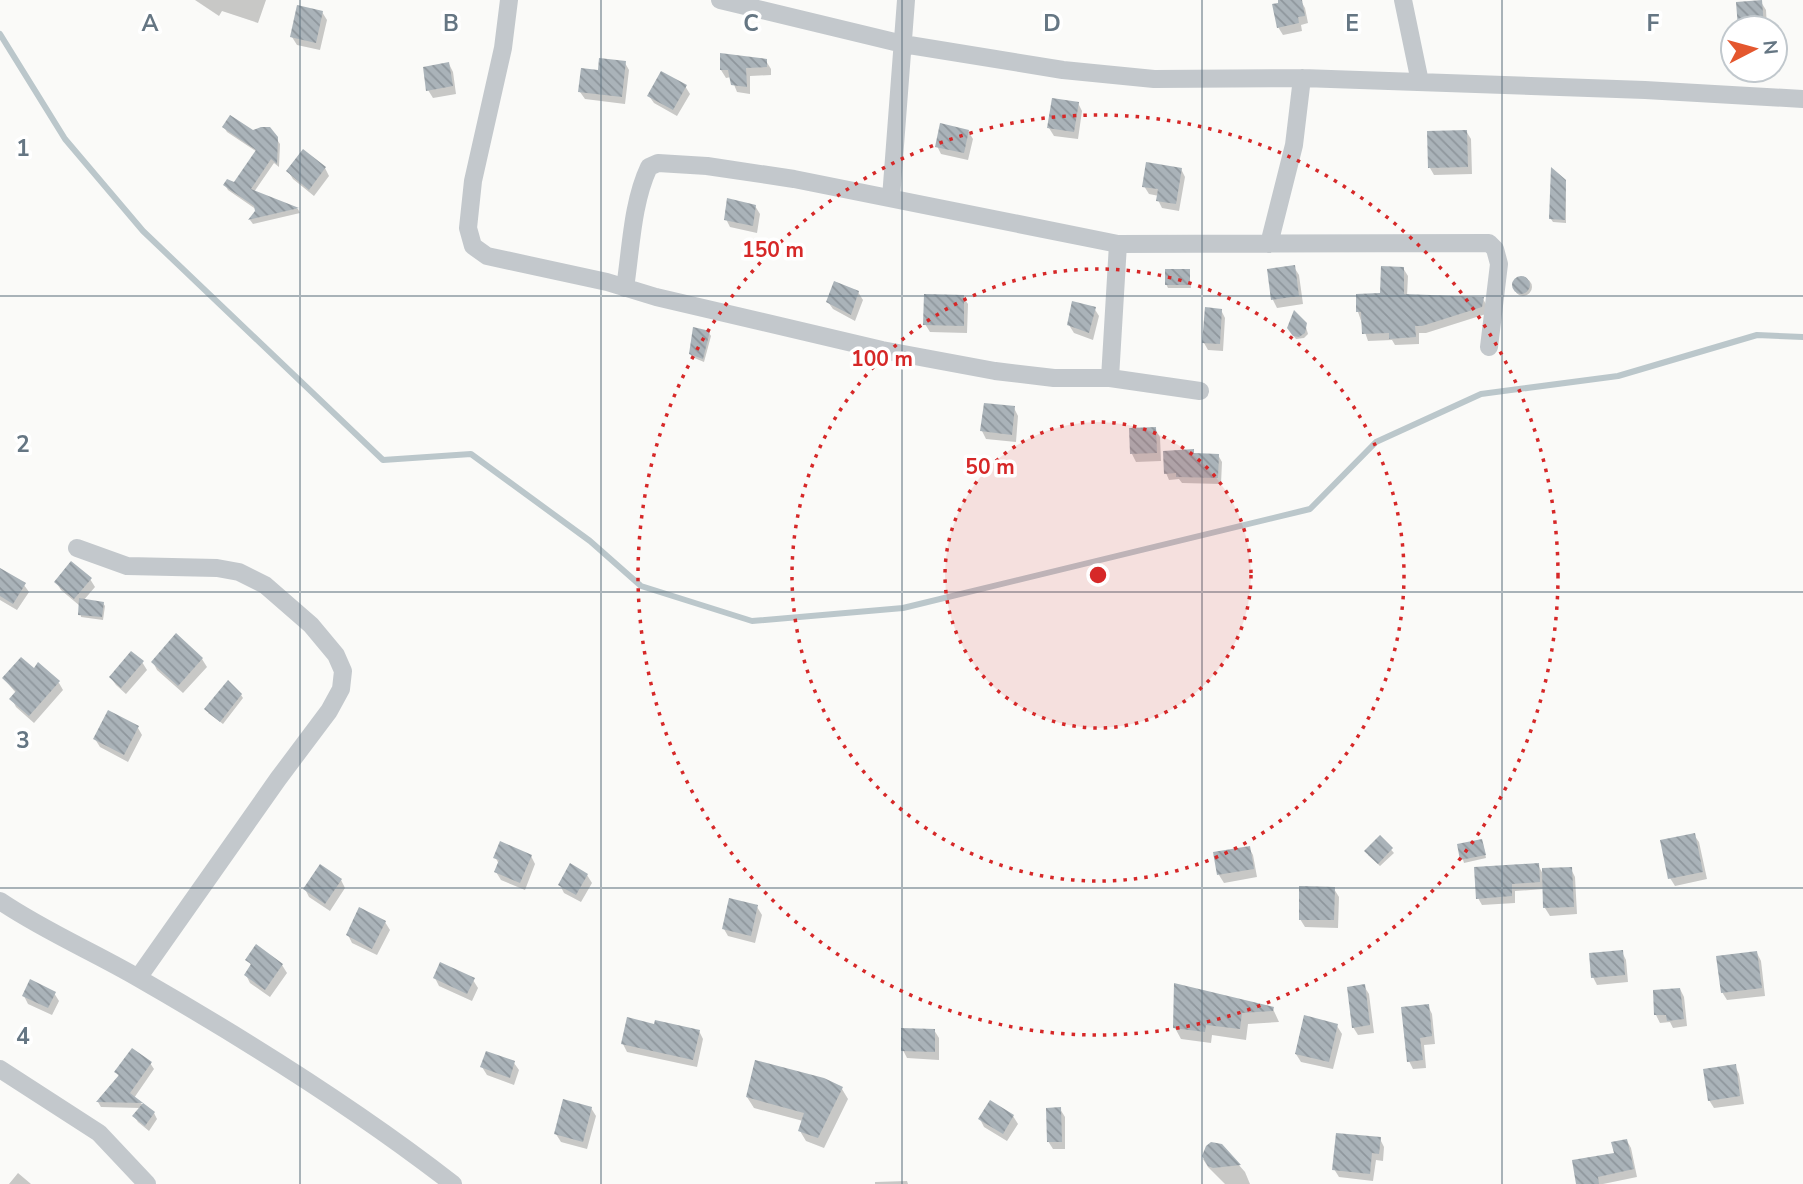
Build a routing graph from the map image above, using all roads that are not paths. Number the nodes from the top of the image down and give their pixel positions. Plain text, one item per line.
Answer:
1 (509, 0) edge
2 (720, 0) edge
3 (906, 0) edge
4 (1403, 0) edge
5 (903, 44) junction
6 (1302, 78) junction
7 (1420, 82) junction
8 (1803, 99) edge
9 (891, 198) junction
10 (1118, 244) junction
11 (1269, 244) junction
12 (625, 288) junction
13 (1489, 347) dead end
14 (1110, 378) junction
15 (1200, 391) dead end
16 (76, 548) dead end
17 (0, 901) edge
18 (138, 978) junction
19 (0, 1069) edge
20 (147, 1184) edge
21 (453, 1184) edge

1 - 12 street
2 - 5 street
3 - 5 street
4 - 7 street
5 - 6 street
5 - 9 street
6 - 7 street
6 - 11 street
7 - 8 street
9 - 10 street
9 - 12 street
10 - 11 street
10 - 14 street
11 - 13 street
12 - 14 street
14 - 15 street
16 - 18 street
17 - 18 street
18 - 21 street
19 - 20 street

